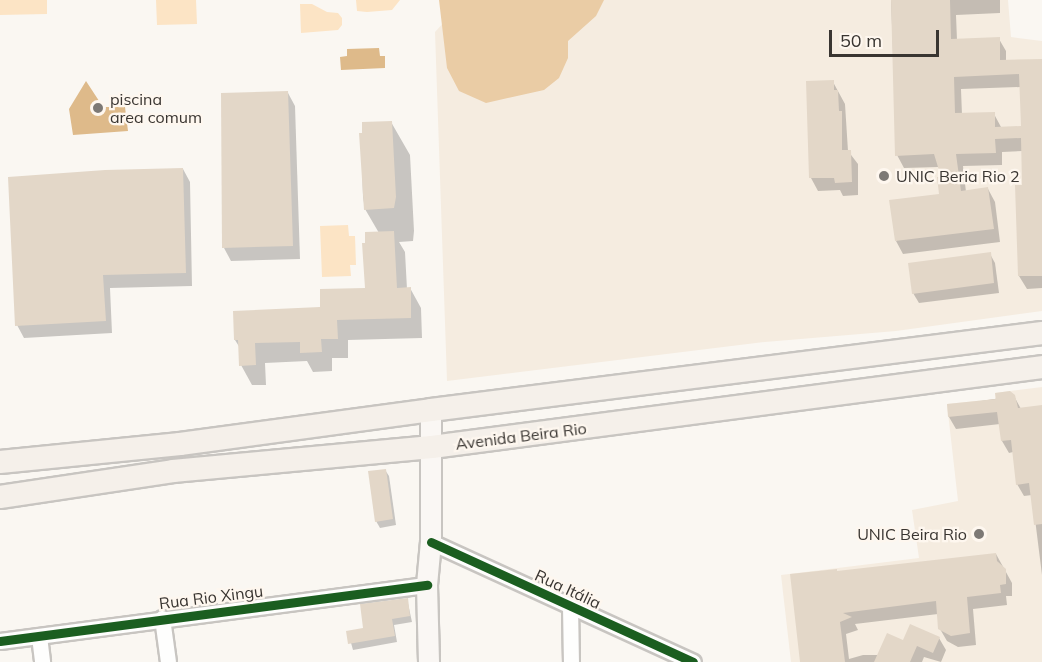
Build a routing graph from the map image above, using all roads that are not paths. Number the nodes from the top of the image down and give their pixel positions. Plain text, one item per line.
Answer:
1 (1042, 333) edge
2 (1042, 367) edge
3 (770, 368) junction
4 (775, 403) junction
5 (431, 410) junction
6 (180, 444) junction
7 (432, 447) junction
8 (0, 462) edge
9 (173, 471) junction
10 (0, 497) edge
11 (431, 542) junction
12 (426, 585) junction
13 (570, 606) junction
14 (162, 618) junction
15 (39, 636) junction
16 (0, 641) edge
17 (42, 662) edge
18 (168, 662) edge
19 (429, 662) edge
20 (571, 662) edge
21 (693, 662) edge

1 - 3 main road
2 - 4 main road, Avenida Beira Rio
3 - 4 main road
3 - 5 main road
4 - 7 main road, Avenida Beira Rio
5 - 6 main road
5 - 7 main road
6 - 8 main road
6 - 9 main road
7 - 9 main road, Avenida Beira Rio
7 - 11 main road
9 - 10 main road, Avenida Beira Rio
11 - 12 main road
11 - 13 street, Rua Itália
12 - 14 street, Rua Rio Xingu
12 - 19 main road
13 - 20 street
13 - 21 street, Rua Itália
14 - 15 street, Rua Rio Xingu
14 - 18 street
15 - 16 street, Rua Rio Xingu
15 - 17 street

